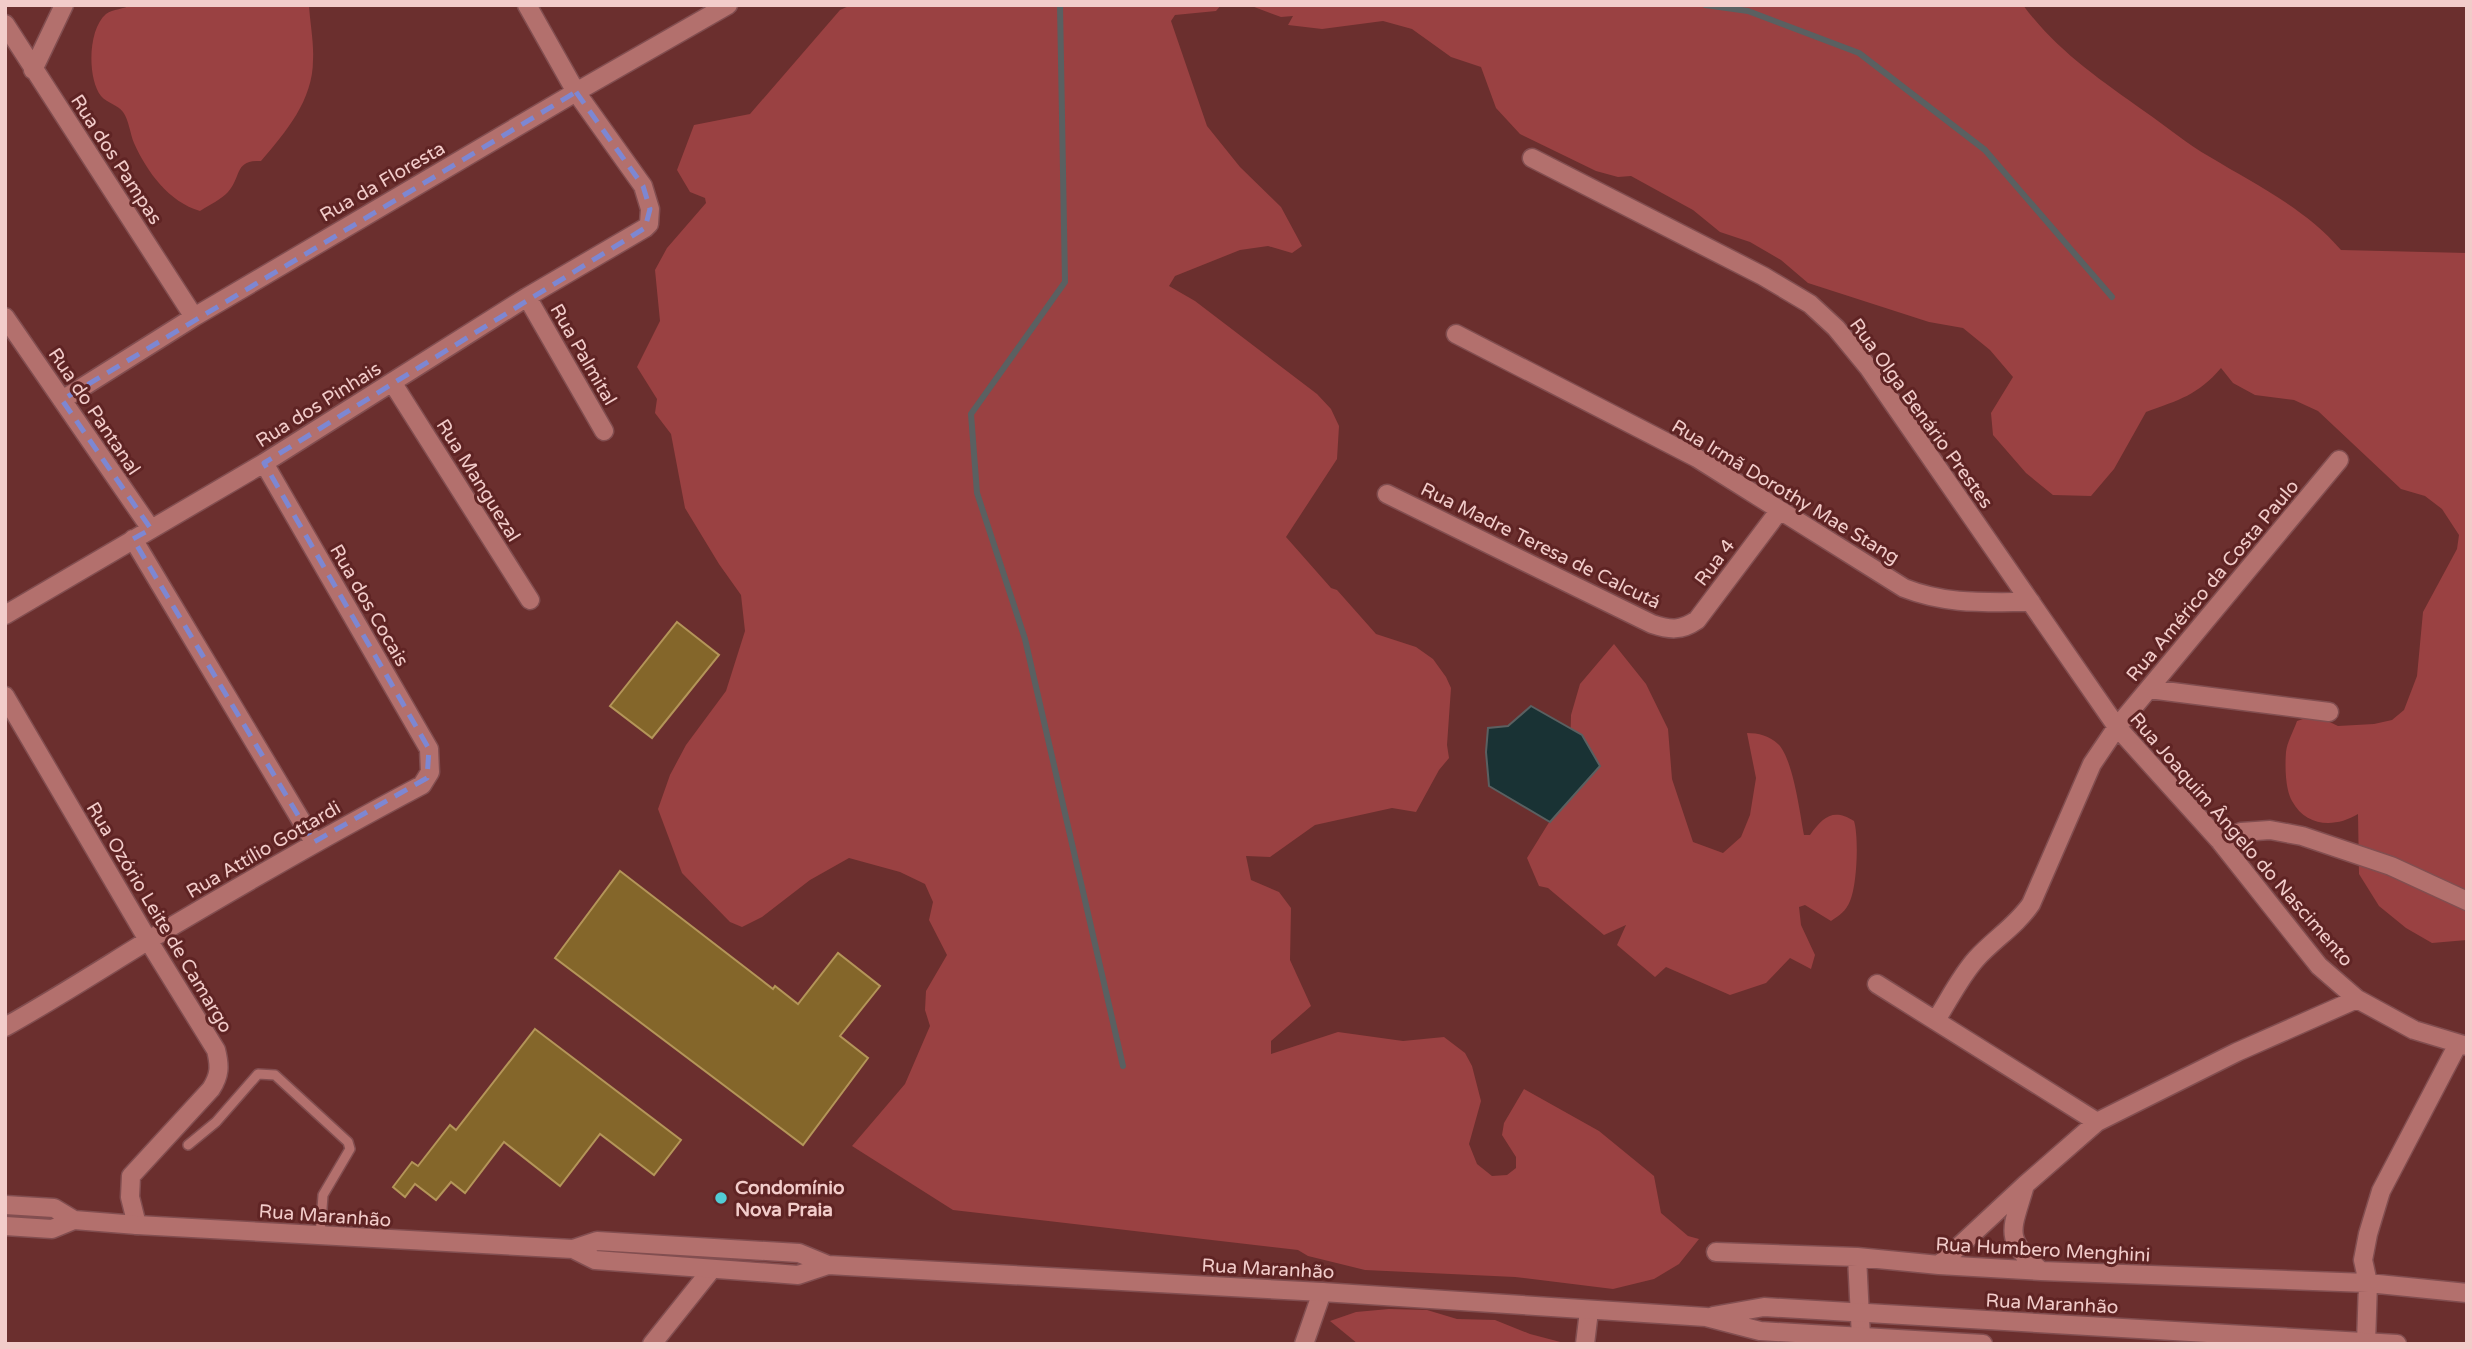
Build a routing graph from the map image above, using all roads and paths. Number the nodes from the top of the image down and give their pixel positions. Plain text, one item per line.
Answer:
1 (64, 5) edge
2 (527, 5) edge
3 (723, 7) edge
4 (5, 24) edge
5 (33, 70) junction
6 (576, 92) junction
7 (1532, 158) dead end
8 (527, 297) junction
9 (5, 317) edge
10 (194, 317) junction
11 (1456, 334) dead end
12 (392, 383) junction
13 (62, 400) junction
14 (604, 431) dead end
15 (2339, 460) dead end
16 (264, 463) junction
17 (1387, 494) dead end
18 (1779, 511) junction
19 (151, 529) junction
20 (133, 539) junction
21 (530, 600) dead end
22 (2031, 603) junction
23 (5, 615) edge
24 (1677, 630) joint
25 (2149, 689) junction
26 (5, 696) edge
27 (2329, 712) dead end
28 (2118, 727) junction
29 (430, 772) joint
30 (2219, 840) junction
31 (314, 842) junction
32 (2467, 901) edge
33 (148, 940) junction
34 (1877, 984) dead end
35 (2357, 999) junction
36 (1936, 1020) junction
37 (5, 1027) edge
38 (2462, 1045) edge
39 (2097, 1122) junction
40 (188, 1145) dead end
41 (2025, 1185) junction
42 (5, 1205) edge
43 (74, 1220) junction
44 (137, 1225) junction
45 (5, 1226) edge
46 (320, 1236) junction
47 (695, 1246) junction
48 (573, 1250) junction
49 (1716, 1252) dead end
50 (1857, 1257) junction
51 (828, 1265) junction
52 (1939, 1265) junction
53 (704, 1268) junction
54 (2041, 1271) junction
55 (2368, 1283) junction
56 (1322, 1292) junction
57 (2467, 1293) edge
58 (1589, 1311) junction
59 (1861, 1313) junction
60 (1706, 1317) junction
61 (1861, 1337) junction
62 (1908, 1342) edge
63 (2366, 1343) edge
64 (652, 1344) edge
65 (1304, 1344) edge
66 (1585, 1344) edge
67 (1983, 1344) edge
68 (2397, 1344) edge

1 - 5 street
2 - 6 street
3 - 6 street, Rua da Floresta
4 - 5 street, Rua dos Pampas
5 - 10 street, Rua dos Pampas
6 - 8 street, Rua dos Pinhais
6 - 10 street, Rua da Floresta
7 - 22 street, Rua Olga Benário Prestes
8 - 12 street, Rua dos Pinhais
8 - 14 street, Rua Palmital
9 - 13 street, Rua do Pantanal
10 - 13 street, Rua da Floresta
11 - 18 street, Rua Irmã Dorothy Mae Stang
12 - 16 street, Rua dos Pinhais
12 - 21 street, Rua Manguezal
13 - 19 street, Rua do Pantanal
15 - 25 street, Rua Américo da Costa Paulo
16 - 19 street, Rua dos Pinhais
16 - 29 street, Rua dos Cocais
17 - 24 street, Rua Madre Teresa de Calcutá
18 - 22 street, Rua Irmã Dorothy Mae Stang
18 - 24 street, Rua 4
19 - 20 street, Rua dos Pinhais
20 - 23 street, Rua dos Pinhais
20 - 31 street
22 - 28 street, Rua Joaquim Ângelo do Nascimento
25 - 27 street
25 - 28 street, Rua Américo da Costa Paulo
26 - 33 street, Rua Ozório Leite de Camargo
28 - 30 street, Rua Joaquim Ângelo do Nascimento
28 - 36 street, Rua Américo da Costa Paulo
29 - 31 street, Rua Attílio Gottardi
30 - 32 street
30 - 35 street, Rua Joaquim Ângelo do Nascimento
31 - 33 street, Rua Attílio Gottardi
33 - 37 street, Rua Attílio Gottardi
33 - 44 street, Rua Ozório Leite de Camargo
34 - 36 street
35 - 38 street, Rua Joaquim Ângelo do Nascimento
35 - 39 street
36 - 39 street
38 - 55 street
39 - 41 street
40 - 46 lane
41 - 52 street
41 - 54 street
42 - 43 street, Rua Maranhão
43 - 44 street, Rua Maranhão
43 - 45 street, Rua Maranhão
44 - 46 street, Rua Maranhão
46 - 48 street, Rua Maranhão
47 - 48 street, Rua Maranhão
47 - 51 street, Rua Maranhão
47 - 53 street
48 - 53 street, Rua Maranhão
49 - 50 street, Rua Humbero Menghini
50 - 52 street, Rua Humbero Menghini
50 - 59 street
51 - 53 street, Rua Maranhão
51 - 56 street, Rua Maranhão
52 - 54 street, Rua Humbero Menghini
53 - 64 street
54 - 55 street, Rua Humbero Menghini
55 - 57 street, Rua Humbero Menghini
55 - 63 street
56 - 58 street, Rua Maranhão
56 - 65 street
58 - 60 street, Rua Maranhão
58 - 66 street
59 - 60 street, Rua Maranhão
59 - 61 street
59 - 63 street, Rua Maranhão
60 - 61 street, Rua Maranhão
61 - 62 street, Rua Maranhão
62 - 67 street, Rua Maranhão
63 - 68 street, Rua Maranhão

